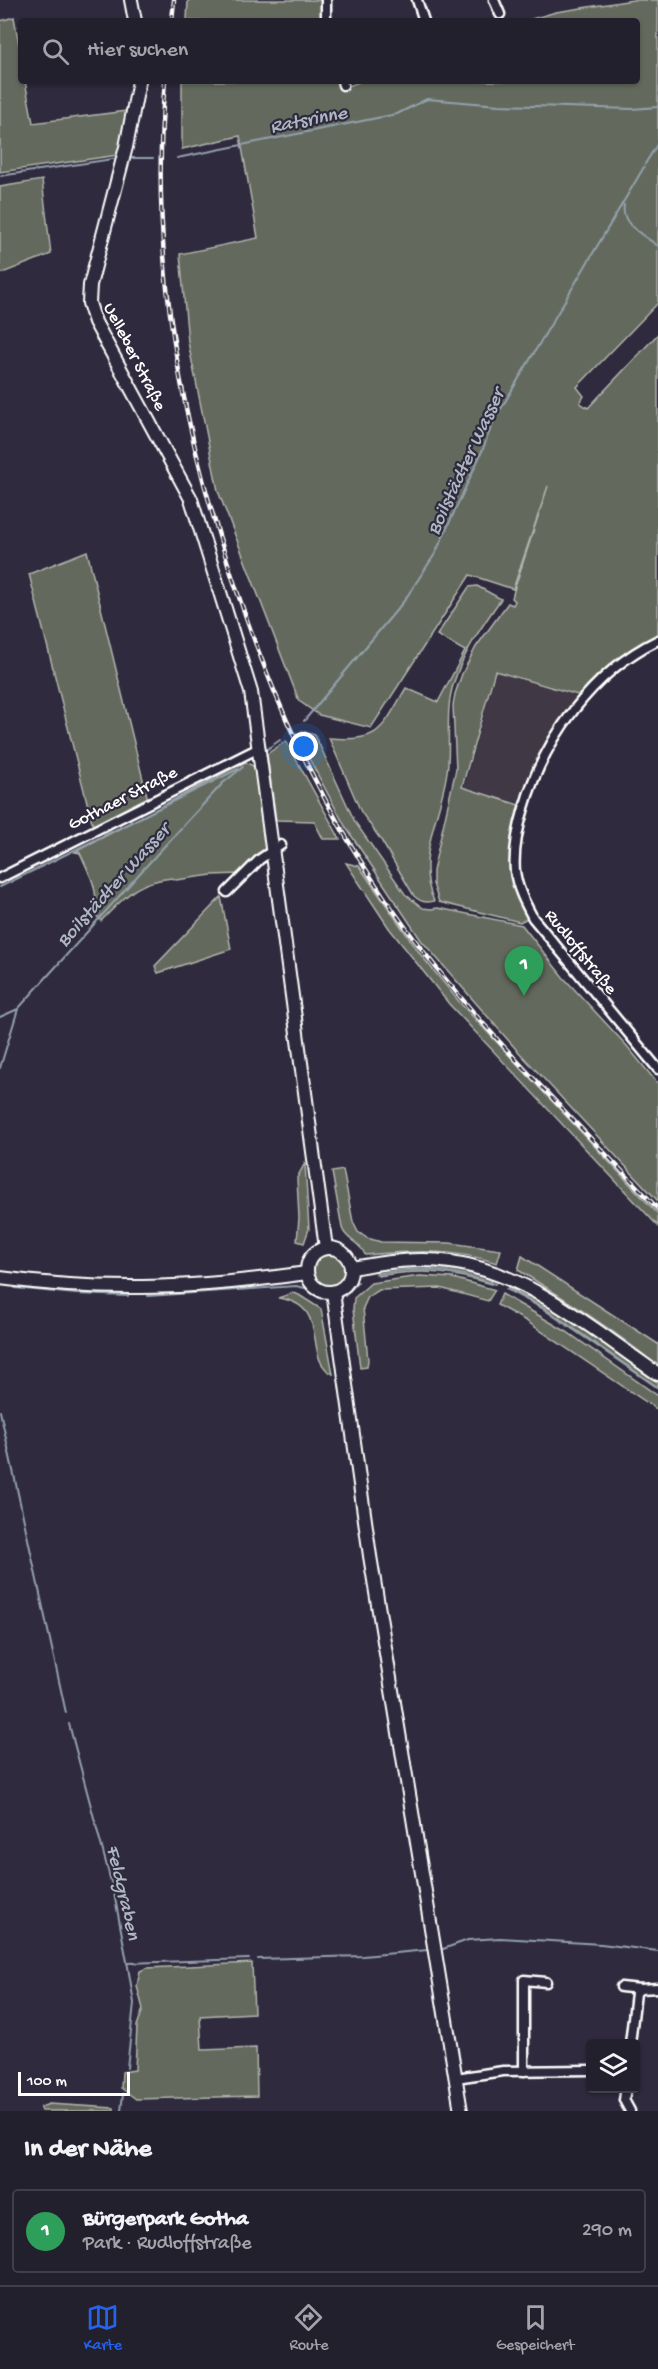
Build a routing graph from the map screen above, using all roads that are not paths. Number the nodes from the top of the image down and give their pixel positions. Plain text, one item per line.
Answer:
1 (131, 0) edge
2 (326, 0) edge
3 (417, 0) edge
4 (494, 0) edge
5 (500, 14) dead end
6 (134, 18) edge
7 (326, 18) edge
8 (422, 18) edge
9 (138, 84) edge
10 (658, 640) edge
11 (260, 748) junction
12 (277, 848) junction
13 (0, 878) edge
14 (227, 892) dead end
15 (658, 1069) edge
16 (326, 1248) junction
17 (352, 1268) junction
18 (307, 1274) junction
19 (0, 1278) edge
20 (333, 1292) junction
21 (658, 1374) edge
22 (546, 1982) dead end
23 (621, 1987) dead end
24 (658, 1988) edge
25 (640, 1989) junction
26 (630, 2039) edge
27 (586, 2070) edge
28 (524, 2071) junction
29 (456, 2078) junction
30 (625, 2093) edge
31 (461, 2111) edge
32 (630, 2111) edge

1 - 6 street
2 - 7 street
3 - 8 street
4 - 5 street
9 - 11 street, Uelleber Straße
10 - 15 street, Rudloffstraße
11 - 12 street, Uelleber Straße
11 - 13 street, Gothaer Straße
12 - 14 street
12 - 16 street, Uelleber Straße
16 - 17 street
16 - 18 street
17 - 20 street
17 - 21 street
18 - 19 street
18 - 20 street
20 - 29 street
22 - 28 street
23 - 25 street
24 - 25 street
25 - 26 street
27 - 28 street
28 - 29 street
29 - 31 street
30 - 32 street

